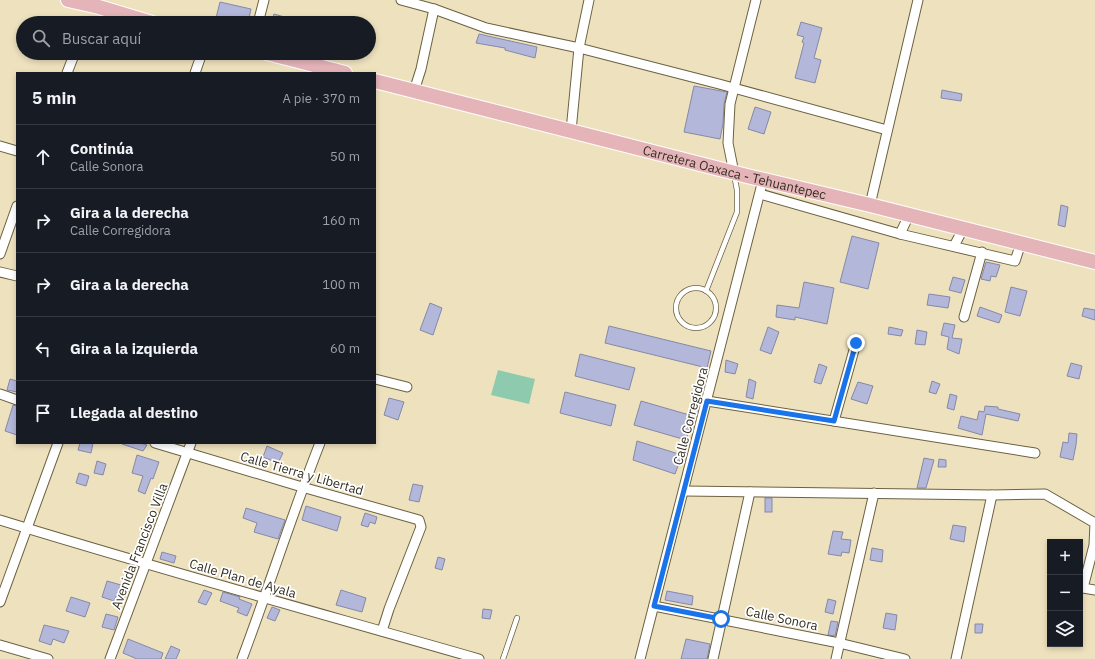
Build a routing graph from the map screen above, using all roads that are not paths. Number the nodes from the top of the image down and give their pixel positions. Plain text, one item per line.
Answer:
1 (68, 0) edge
2 (264, 0) edge
3 (401, 0) edge
4 (590, 0) edge
5 (756, 0) edge
6 (918, 0) edge
7 (99, 4) edge
8 (434, 9) junction
9 (132, 16) edge
10 (260, 16) edge
11 (579, 48) junction
12 (72, 60) edge
13 (200, 60) edge
14 (292, 60) edge
15 (67, 72) edge
16 (195, 72) edge
17 (336, 72) edge
18 (376, 81) edge
19 (734, 88) junction
20 (414, 91) junction
21 (887, 130) junction
22 (572, 131) junction
23 (0, 146) edge
24 (16, 151) edge
25 (734, 173) junction
26 (763, 180) junction
27 (760, 194) junction
28 (870, 205) junction
29 (16, 209) edge
30 (909, 215) junction
31 (963, 229) junction
32 (900, 234) junction
33 (1021, 243) junction
34 (954, 246) junction
35 (982, 252) junction
36 (0, 254) edge
37 (1095, 262) edge
38 (0, 272) edge
39 (16, 276) edge
40 (706, 291) junction
41 (964, 318) dead end
42 (856, 343) dead end
43 (376, 379) edge
44 (407, 387) dead end
45 (0, 394) edge
46 (16, 400) edge
47 (707, 401) junction
48 (834, 421) junction
49 (58, 444) edge
50 (158, 444) edge
51 (192, 444) edge
52 (320, 444) edge
53 (188, 453) junction
54 (1035, 453) dead end
55 (302, 487) junction
56 (684, 491) junction
57 (750, 492) junction
58 (874, 494) junction
59 (992, 495) junction
60 (0, 520) edge
61 (27, 529) junction
62 (146, 565) junction
63 (1095, 590) edge
64 (265, 597) junction
65 (0, 602) edge
66 (654, 606) junction
67 (517, 618) dead end
68 (721, 619) junction
69 (382, 631) junction
70 (839, 643) junction
71 (0, 645) edge
72 (48, 659) edge
73 (110, 659) edge
74 (242, 659) edge
75 (479, 659) edge
76 (503, 659) edge
77 (640, 659) edge
78 (713, 659) edge
79 (836, 659) edge
80 (905, 659) edge
81 (956, 659) edge

1 - 7 main road
2 - 10 street
3 - 8 street
4 - 11 street
5 - 19 street
6 - 21 street
7 - 9 main road
8 - 11 street
8 - 20 street
11 - 19 street
11 - 22 street
12 - 15 street
13 - 16 street
14 - 17 main road
18 - 20 main road, Carretera Oaxaca - Tehuantepec
19 - 21 street
19 - 25 street
20 - 22 main road, Carretera Oaxaca - Tehuantepec
21 - 28 street
22 - 25 main road, Carretera Oaxaca - Tehuantepec
23 - 24 street
25 - 26 main road, Carretera Oaxaca - Tehuantepec
25 - 40 lane
26 - 27 street, Calle Corregidora
26 - 28 main road, Carretera Oaxaca - Tehuantepec
27 - 32 street
27 - 47 street, Calle Corregidora
28 - 30 main road, Carretera Oaxaca - Tehuantepec
29 - 36 street
30 - 31 main road, Carretera Oaxaca - Tehuantepec
30 - 32 street
31 - 33 main road, Carretera Oaxaca - Tehuantepec
31 - 34 street
32 - 34 street
33 - 35 street
33 - 37 main road, Carretera Oaxaca - Tehuantepec
34 - 35 street
35 - 41 street
38 - 39 street
40 - 40 lane
42 - 48 street
43 - 44 street
45 - 46 street
47 - 48 street
47 - 56 street, Calle Corregidora
48 - 54 street
49 - 61 street
50 - 53 street, Calle Tierra y Libertad
51 - 53 street, Avenida Francisco Villa
52 - 55 street
53 - 55 street, Calle Tierra y Libertad
53 - 62 street, Avenida Francisco Villa
55 - 64 street
55 - 69 street, Calle Tierra y Libertad
56 - 57 street
56 - 66 street, Calle Corregidora
57 - 58 street
57 - 68 street
58 - 59 street
58 - 70 street
59 - 63 street
59 - 81 street
60 - 61 street, Calle Plan de Ayala
61 - 62 street, Calle Plan de Ayala
61 - 65 street
62 - 64 street, Calle Plan de Ayala
62 - 73 street, Avenida Francisco Villa
64 - 69 street, Calle Plan de Ayala
64 - 74 street
66 - 68 street, Calle Sonora
66 - 77 street, Calle Corregidora
67 - 76 lane
68 - 70 street, Calle Sonora
68 - 78 street
69 - 75 street, Calle Plan de Ayala
70 - 79 street
70 - 80 street, Calle Sonora
71 - 72 street

